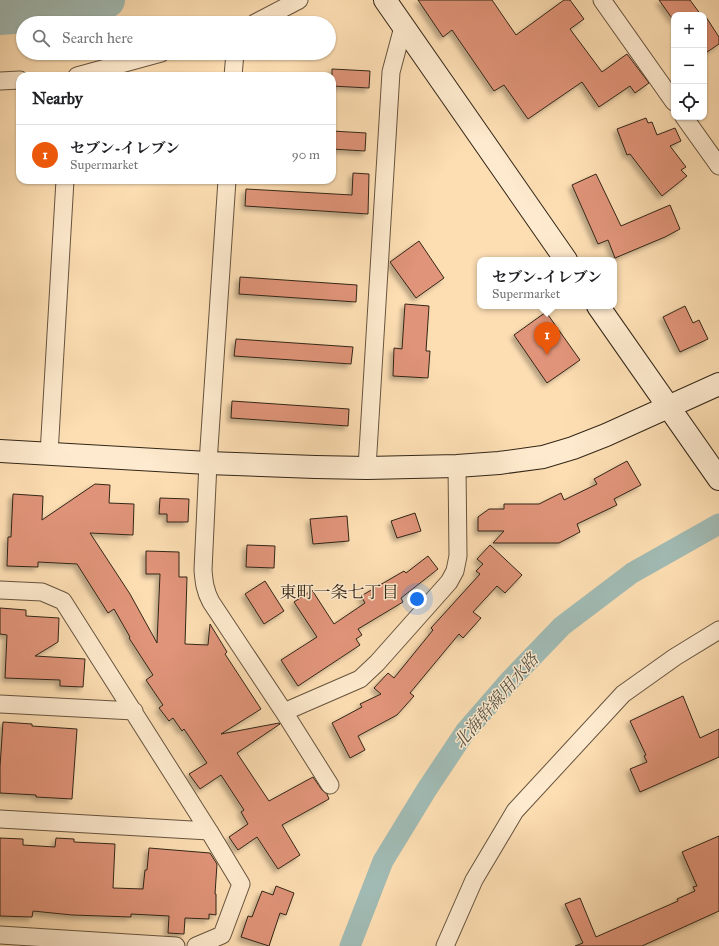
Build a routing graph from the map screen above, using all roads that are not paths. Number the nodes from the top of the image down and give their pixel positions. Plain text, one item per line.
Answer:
1 (299, 0) edge
2 (385, 0) edge
3 (602, 0) edge
4 (268, 16) edge
5 (403, 27) junction
6 (135, 60) edge
7 (235, 60) edge
8 (91, 72) edge
9 (234, 72) edge
10 (16, 80) edge
11 (0, 81) edge
12 (671, 98) edge
13 (686, 120) edge
14 (719, 166) edge
15 (65, 184) edge
16 (227, 184) edge
17 (564, 257) edge
18 (600, 309) edge
19 (719, 384) edge
20 (668, 406) junction
21 (0, 451) edge
22 (49, 454) junction
23 (208, 463) junction
24 (457, 466) junction
25 (367, 468) junction
26 (719, 479) edge
27 (0, 590) edge
28 (719, 630) edge
29 (0, 704) edge
30 (134, 712) junction
31 (284, 712) junction
32 (330, 785) dead end
33 (0, 819) edge
34 (209, 831) junction
35 (0, 935) edge
36 (176, 946) edge
37 (196, 946) edge
38 (445, 946) edge

1 - 4 street
2 - 5 street
3 - 12 street
5 - 17 street
5 - 25 street
6 - 8 street
7 - 9 street
10 - 11 street
13 - 14 street
15 - 22 street
16 - 23 street
18 - 20 street
19 - 20 street
20 - 24 street
20 - 26 street
21 - 22 street
22 - 23 street
23 - 25 street
23 - 31 street
24 - 25 street
24 - 31 street
27 - 30 street
28 - 38 street
29 - 30 street
30 - 34 street
31 - 32 street
33 - 34 street
34 - 37 street
35 - 36 street

